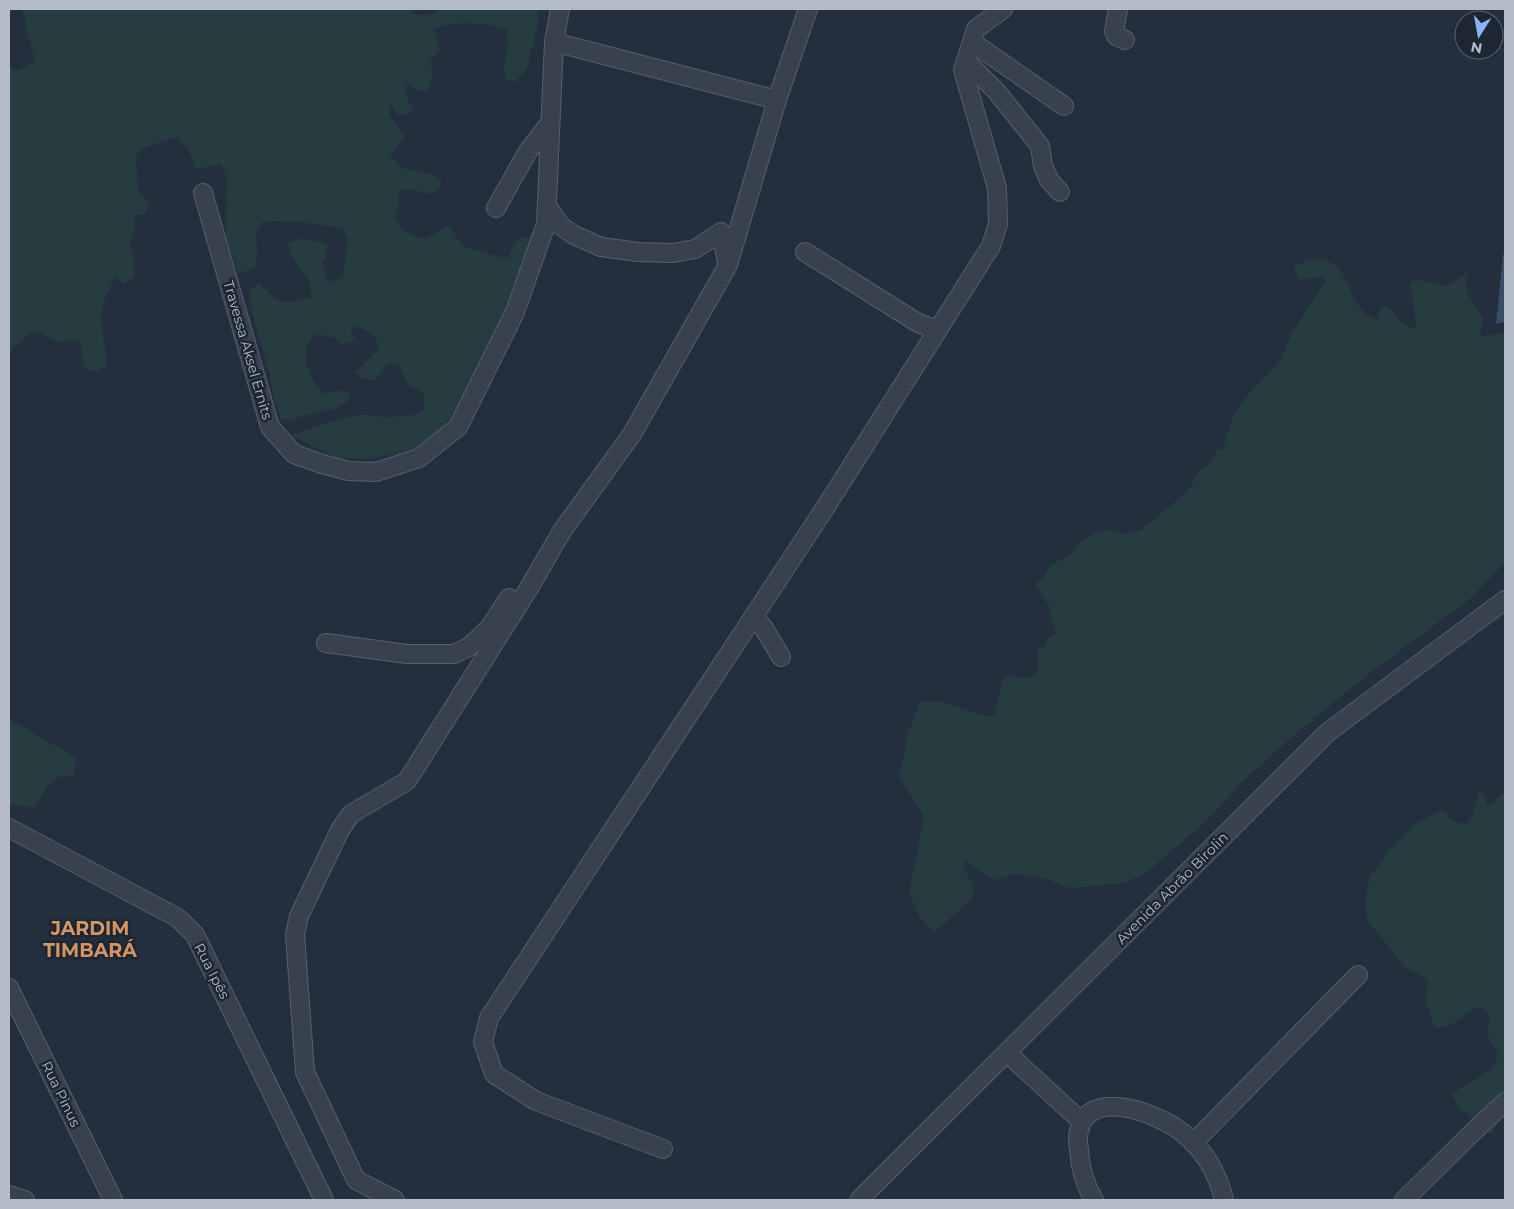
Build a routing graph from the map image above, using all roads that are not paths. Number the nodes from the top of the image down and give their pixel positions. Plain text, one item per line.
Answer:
1 (560, 9) edge
2 (808, 9) edge
3 (1003, 9) edge
4 (1118, 9) edge
5 (1125, 40) dead end
6 (554, 42) junction
7 (972, 42) junction
8 (966, 61) junction
9 (777, 100) junction
10 (1064, 106) dead end
11 (550, 123) junction
12 (1060, 192) dead end
13 (203, 193) dead end
14 (547, 206) junction
15 (496, 208) dead end
16 (805, 252) dead end
17 (728, 265) junction
18 (938, 330) junction
19 (529, 588) junction
20 (1505, 600) edge
21 (754, 616) junction
22 (326, 643) dead end
23 (781, 657) dead end
24 (9, 828) edge
25 (1358, 975) dead end
26 (9, 988) edge
27 (1007, 1053) junction
28 (1505, 1102) edge
29 (1082, 1122) junction
30 (1193, 1143) junction
31 (663, 1149) dead end
32 (9, 1195) edge
33 (25, 1200) edge
34 (113, 1200) edge
35 (324, 1200) edge
36 (394, 1200) edge
37 (859, 1200) edge
38 (1094, 1200) edge
39 (1224, 1200) edge
40 (1404, 1200) edge

1 - 6 street, Travessa Aksel Ernits
2 - 9 street
3 - 7 street
4 - 5 street
6 - 9 street
6 - 11 street, Travessa Aksel Ernits
7 - 8 street
7 - 10 street
8 - 12 street
8 - 18 street
9 - 17 street
11 - 14 street, Travessa Aksel Ernits
11 - 15 street
13 - 14 street, Travessa Aksel Ernits
14 - 17 street
16 - 18 street
17 - 19 street
18 - 21 street
19 - 22 street
19 - 36 street
20 - 27 street, Avenida Abrão Birolin
21 - 23 street
21 - 31 street
24 - 35 street, Rua Ipês
25 - 30 street
26 - 34 street, Rua Pinus
27 - 29 street
27 - 37 street, Avenida Abrão Birolin
28 - 40 street
29 - 30 street
29 - 38 street
30 - 39 street
32 - 33 street

